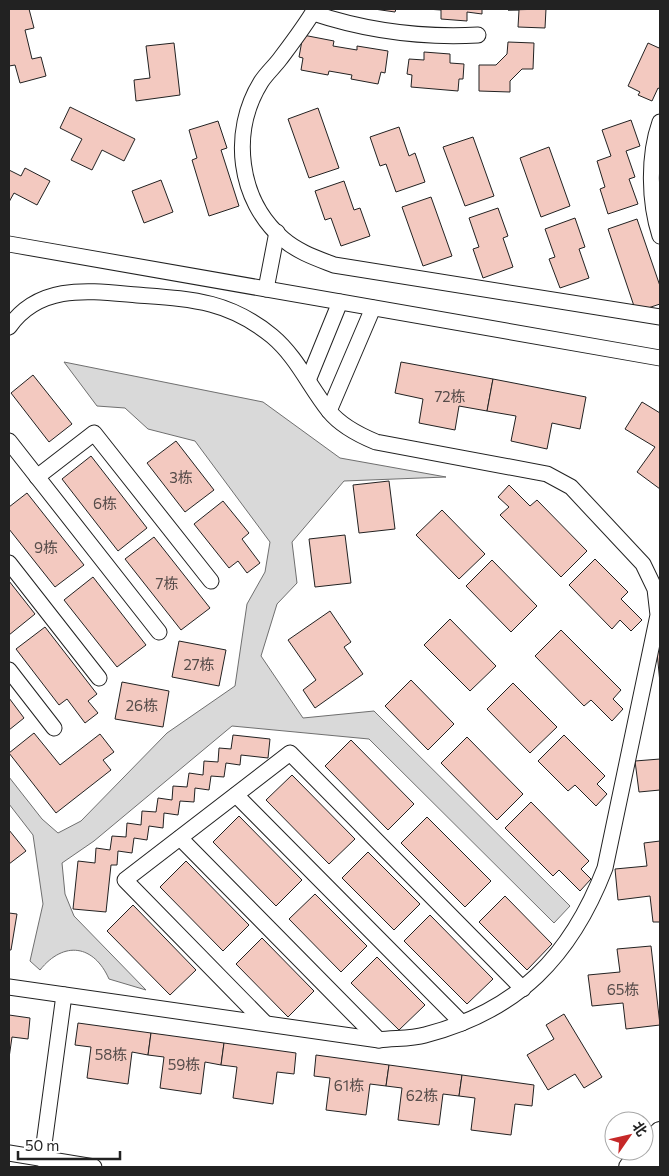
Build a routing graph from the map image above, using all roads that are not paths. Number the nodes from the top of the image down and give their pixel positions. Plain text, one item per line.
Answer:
1 (314, 11) edge
2 (478, 35) dead end
3 (660, 122) edge
4 (277, 232) junction
5 (660, 236) edge
6 (9, 244) edge
7 (266, 289) junction
8 (340, 302) junction
9 (372, 308) junction
10 (660, 317) edge
11 (9, 327) edge
12 (660, 358) edge
13 (308, 378) junction
14 (329, 411) junction
15 (9, 441) edge
16 (37, 477) junction
17 (9, 563) edge
18 (210, 581) dead end
19 (159, 632) dead end
20 (9, 670) edge
21 (99, 678) dead end
22 (54, 728) dead end
23 (236, 795) junction
24 (180, 838) junction
25 (9, 987) edge
26 (523, 989) junction
27 (64, 995) junction
28 (266, 1023) junction
29 (462, 1024) junction
30 (379, 1040) junction
31 (9, 1153) edge
32 (660, 1155) edge
33 (42, 1159) junction
34 (94, 1167) edge
35 (650, 1167) edge

1 - 2 street
1 - 4 street
3 - 5 street
4 - 7 street
4 - 10 street
6 - 7 street
7 - 8 street
8 - 9 street
8 - 13 street
9 - 12 street
9 - 14 street
11 - 13 street
13 - 14 street
14 - 26 street
15 - 16 street
16 - 18 street
16 - 19 street
17 - 21 street
20 - 22 street
23 - 24 street
23 - 26 street
23 - 29 street
24 - 28 street
24 - 30 street
25 - 27 street
26 - 29 street
27 - 28 street
27 - 33 street
28 - 30 street
29 - 30 street
31 - 33 street
32 - 35 main road
33 - 34 street

